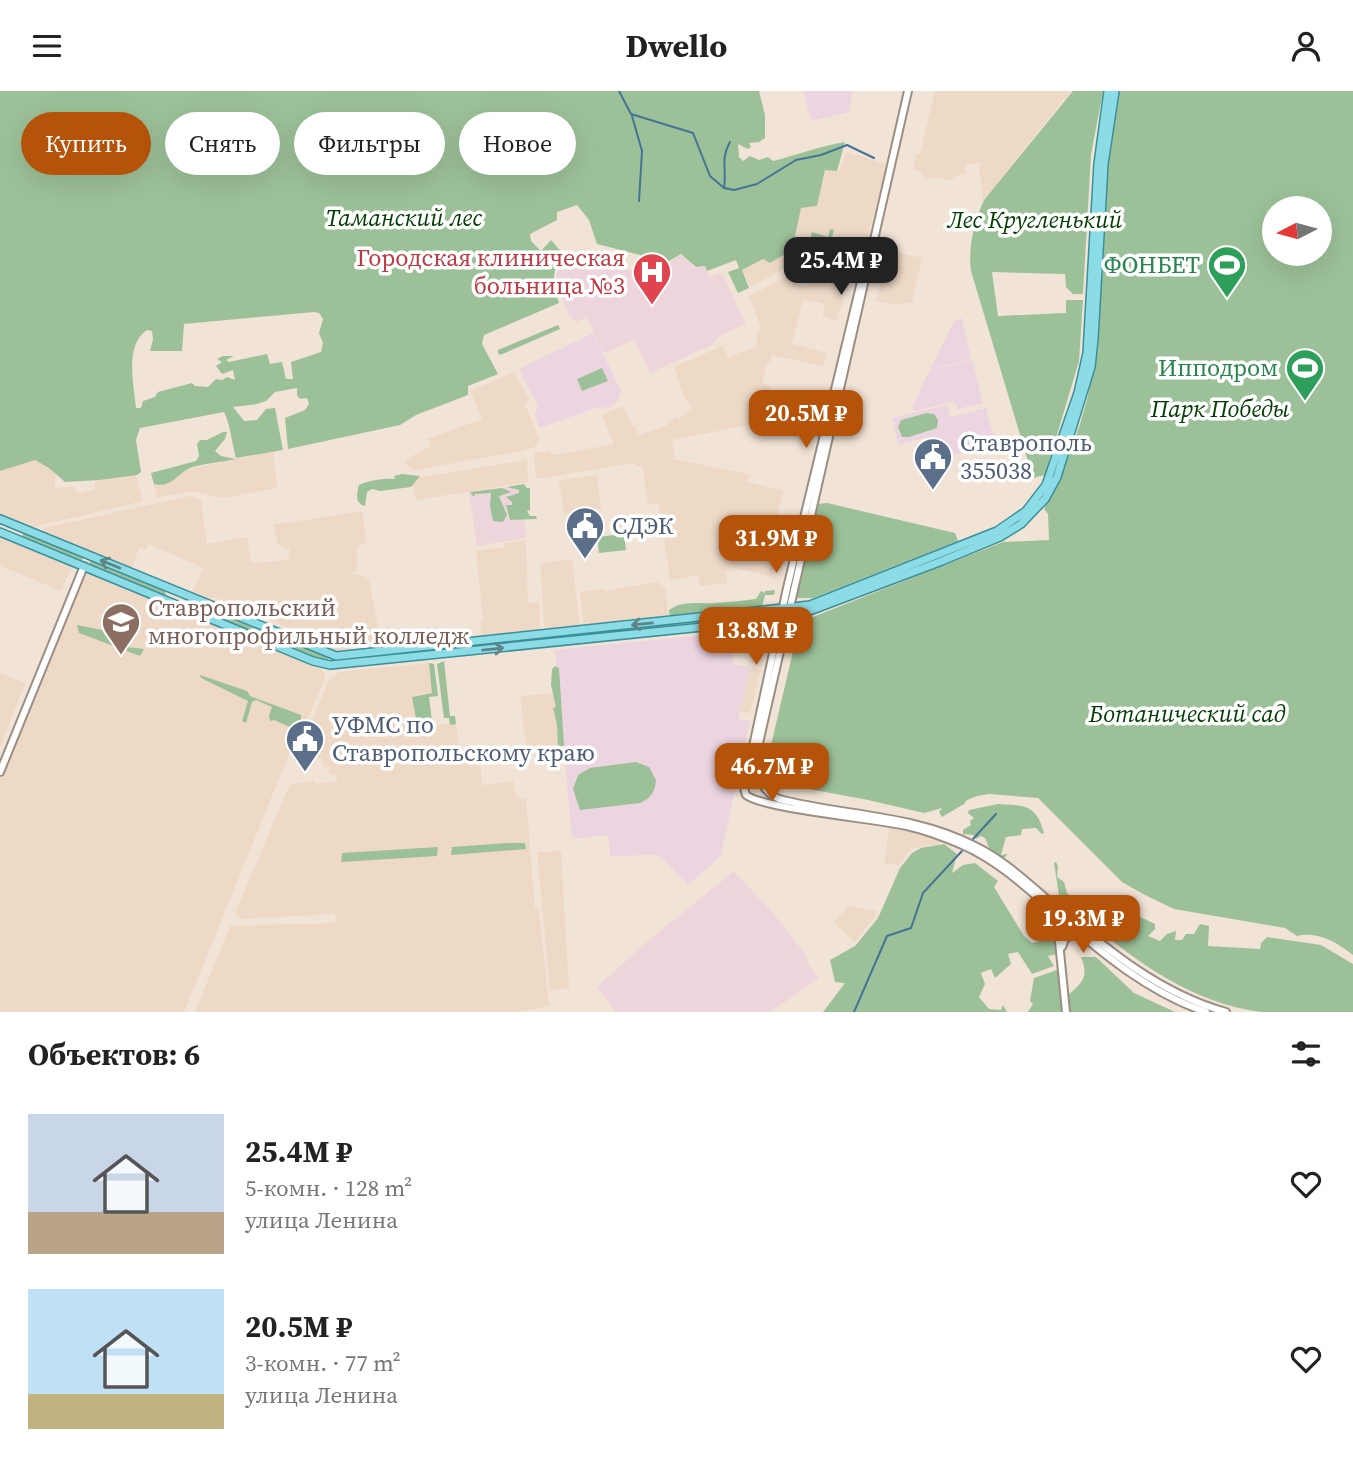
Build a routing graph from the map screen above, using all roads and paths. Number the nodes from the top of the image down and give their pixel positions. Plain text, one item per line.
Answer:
1 (908, 91) edge
2 (1108, 91) edge
3 (1115, 91) edge
4 (1101, 164) junction
5 (0, 519) edge
6 (25, 529) junction
7 (0, 532) edge
8 (18, 539) junction
9 (89, 556) junction
10 (85, 566) junction
11 (896, 575) junction
12 (173, 590) junction
13 (168, 602) junction
14 (786, 609) junction
15 (224, 611) junction
16 (784, 619) junction
17 (219, 622) junction
18 (332, 655) junction
19 (330, 665) junction
20 (0, 772) edge
21 (745, 784) junction
22 (761, 784) junction
23 (754, 799) junction
24 (1056, 910) junction
25 (1107, 954) junction
26 (1061, 960) junction
27 (1066, 1012) edge
28 (1206, 1012) edge
29 (1226, 1012) edge

1 - 14 main road
2 - 4 main road
3 - 4 main road
4 - 11 main road
5 - 6 main road
6 - 8 main road
6 - 9 main road
7 - 8 main road
8 - 10 main road
9 - 10 main road
12 -> 9 main road
10 - 13 main road
10 - 20 main road
11 - 14 main road
11 - 16 main road
12 - 13 main road
12 - 15 main road
13 - 17 main road
14 - 16 main road
14 -> 18 main road
15 - 17 main road
15 - 18 main road
19 -> 16 main road
16 - 21 main road
16 - 22 main road
17 - 19 main road
18 - 19 main road
21 - 22 main road
21 - 23 main road
22 - 23 main road
22 - 24 main road
23 - 24 main road
24 - 25 main road
24 - 26 main road
24 - 29 main road
25 - 26 main road
25 - 28 main road
26 - 27 main road

